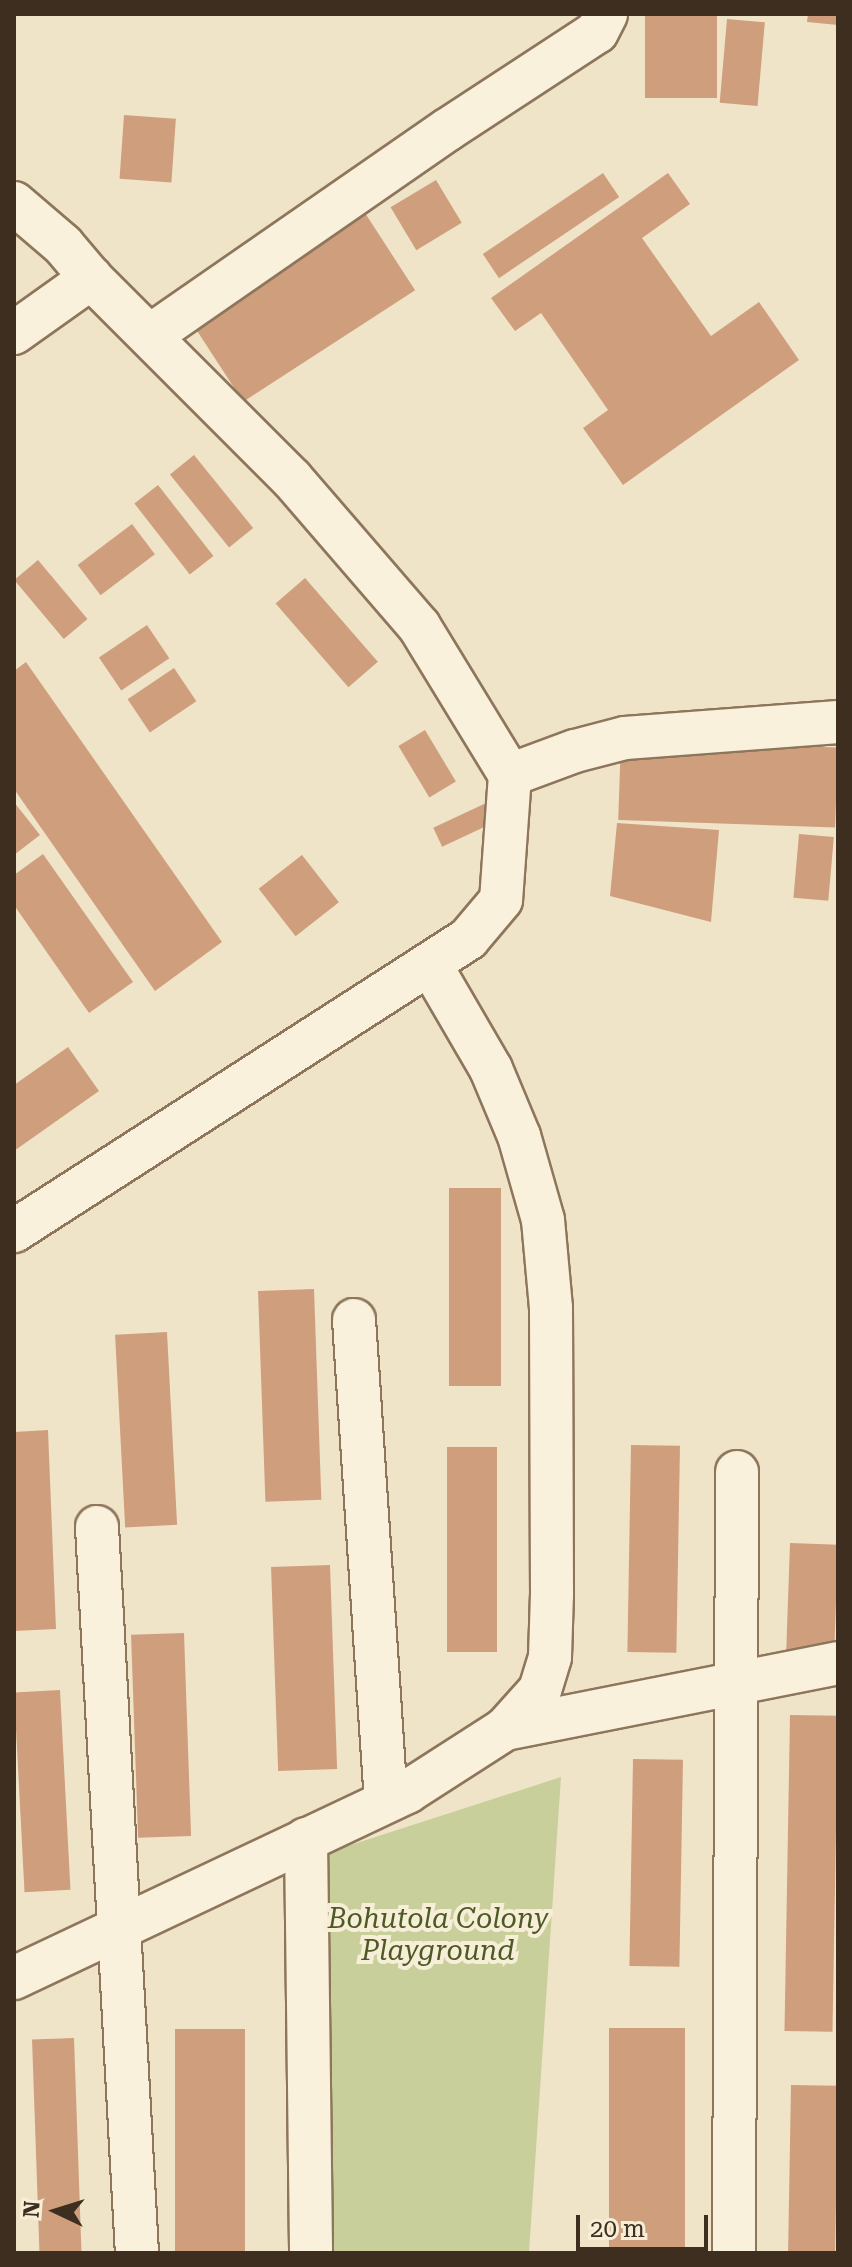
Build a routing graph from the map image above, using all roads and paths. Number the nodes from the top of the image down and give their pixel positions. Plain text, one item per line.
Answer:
1 (606, 14) edge
2 (14, 203) edge
3 (91, 278) junction
4 (14, 333) edge
5 (151, 335) junction
6 (838, 722) edge
7 (510, 775) junction
8 (430, 964) junction
9 (14, 1231) edge
10 (354, 1320) dead end
11 (737, 1472) dead end
12 (97, 1527) dead end
13 (838, 1663) edge
14 (736, 1683) junction
15 (505, 1729) junction
16 (386, 1800) junction
17 (306, 1839) junction
18 (118, 1928) junction
19 (17, 1969) edge
20 (137, 2253) edge
21 (311, 2253) edge
22 (734, 2253) edge

1 - 5 street
2 - 3 street
3 - 4 street
3 - 5 street
5 - 7 street
6 - 7 street
7 - 8 street
8 - 9 street
8 - 15 street
10 - 16 street
11 - 14 street
12 - 18 street
13 - 14 street
14 - 15 street
14 - 22 street
15 - 16 street
16 - 17 street
17 - 18 street
17 - 21 street
18 - 19 street
18 - 20 street

